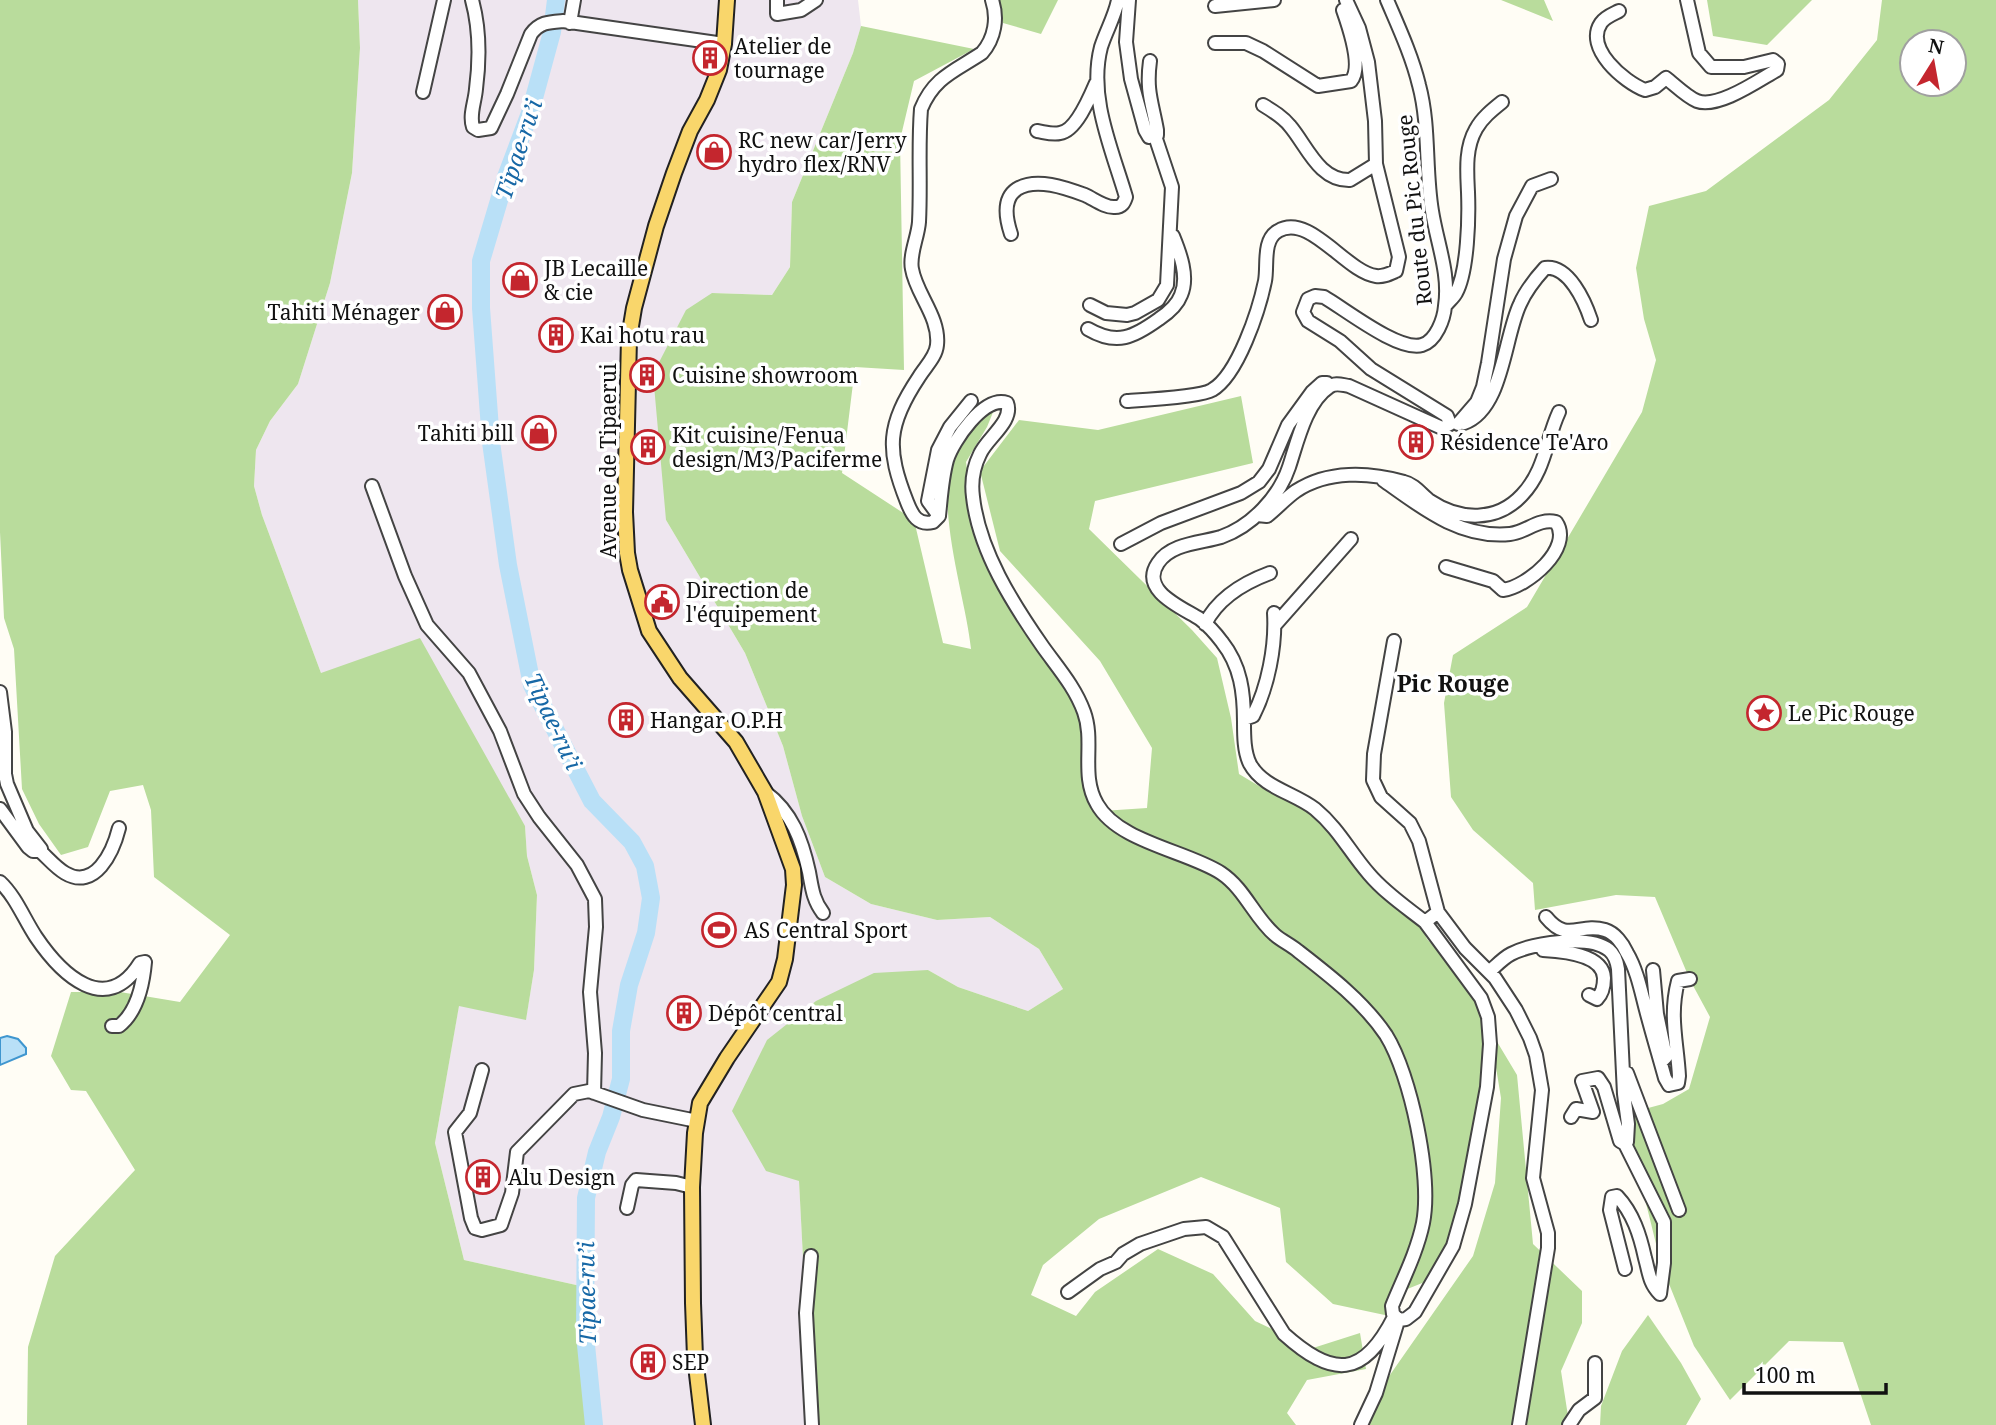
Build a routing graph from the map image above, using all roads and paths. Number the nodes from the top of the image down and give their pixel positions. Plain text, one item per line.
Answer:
1 (444, 0) edge
2 (472, 0) edge
3 (574, 0) edge
4 (727, 0) edge
5 (777, 0) edge
6 (816, 0) edge
7 (992, 0) edge
8 (1118, 0) edge
9 (1129, 0) edge
10 (1274, 0) edge
11 (1339, 0) edge
12 (1346, 0) edge
13 (1387, 0) edge
14 (1687, 0) edge
15 (1215, 6) dead end
16 (1619, 11) dead end
17 (562, 22) junction
18 (1214, 43) dead end
19 (724, 44) junction
20 (1150, 61) dead end
21 (1096, 83) junction
22 (422, 92) dead end
23 (1502, 102) dead end
24 (1263, 106) dead end
25 (1037, 131) dead end
26 (1155, 136) junction
27 (1376, 164) junction
28 (1551, 179) dead end
29 (1170, 230) junction
30 (1011, 233) dead end
31 (1090, 305) dead end
32 (1446, 305) junction
33 (1591, 320) dead end
34 (1088, 329) dead end
35 (1338, 384) junction
36 (971, 401) dead end
37 (1127, 401) dead end
38 (1559, 412) dead end
39 (1454, 424) junction
40 (1379, 477) junction
41 (372, 486) dead end
42 (1257, 515) junction
43 (939, 516) junction
44 (1351, 539) dead end
45 (1121, 544) dead end
46 (1446, 567) dead end
47 (1270, 573) dead end
48 (1205, 624) junction
49 (1394, 641) dead end
50 (0, 692) edge
51 (1244, 719) junction
52 (765, 792) junction
53 (0, 810) edge
54 (119, 828) dead end
55 (40, 851) junction
56 (0, 882) edge
57 (1438, 912) junction
58 (823, 913) dead end
59 (1546, 918) dead end
60 (1425, 922) junction
61 (1612, 934) junction
62 (1570, 942) junction
63 (1525, 950) junction
64 (1653, 970) dead end
65 (1489, 972) junction
66 (1690, 979) dead end
67 (1589, 995) dead end
68 (112, 1026) dead end
69 (1623, 1063) junction
70 (1661, 1063) junction
71 (482, 1070) dead end
72 (598, 1094) junction
73 (1571, 1116) dead end
74 (697, 1121) junction
75 (1625, 1144) junction
76 (692, 1187) junction
77 (627, 1208) dead end
78 (1679, 1210) dead end
79 (811, 1256) dead end
80 (1625, 1269) dead end
81 (1068, 1292) dead end
82 (1396, 1319) junction
83 (1595, 1363) dead end
84 (703, 1425) edge
85 (812, 1425) edge
86 (1361, 1425) edge
87 (1519, 1425) edge
88 (1569, 1425) edge

1 - 22 street
2 - 17 street
3 - 17 street
4 - 19 main road, Avenue de Tipaerui
5 - 6 street
7 - 43 street
8 - 21 street
9 - 26 street
10 - 15 street
11 - 18 street
12 - 27 street
13 - 32 street, Route du Pic Rouge
14 - 16 street
17 - 19 street
19 - 52 main road, Avenue de Tipaerui
20 - 26 street
21 - 25 street
21 - 30 street
23 - 32 street
24 - 27 street
26 - 29 street
27 - 37 street
28 - 39 street
29 - 31 street
29 - 34 street
32 - 39 street, Route du Pic Rouge
33 - 39 street
35 - 39 street
35 - 42 street
35 - 45 street
36 - 43 street
38 - 40 street
40 - 42 street
40 - 46 street
41 - 72 street
42 - 48 street
43 - 82 street
44 - 51 street
47 - 48 street
48 - 51 street
49 - 57 street
50 - 55 street
51 - 60 street
52 - 58 street
52 - 74 main road, Avenue de Tipaerui
53 - 55 street
54 - 55 street
56 - 68 street
57 - 60 street
57 - 65 street
59 - 61 street
60 - 82 street
61 - 62 street
61 - 70 street
62 - 63 street
62 - 69 street
63 - 65 street
63 - 67 street
64 - 70 street
65 - 87 street
66 - 70 street
69 - 75 street
69 - 78 street
71 - 72 street
72 - 74 street
73 - 75 street
74 - 76 main road, Avenue de Tipaerui
75 - 80 street
76 - 77 street
76 - 84 main road, Avenue de Tipaerui
79 - 85 street
81 - 82 street
82 - 86 street
83 - 88 street

